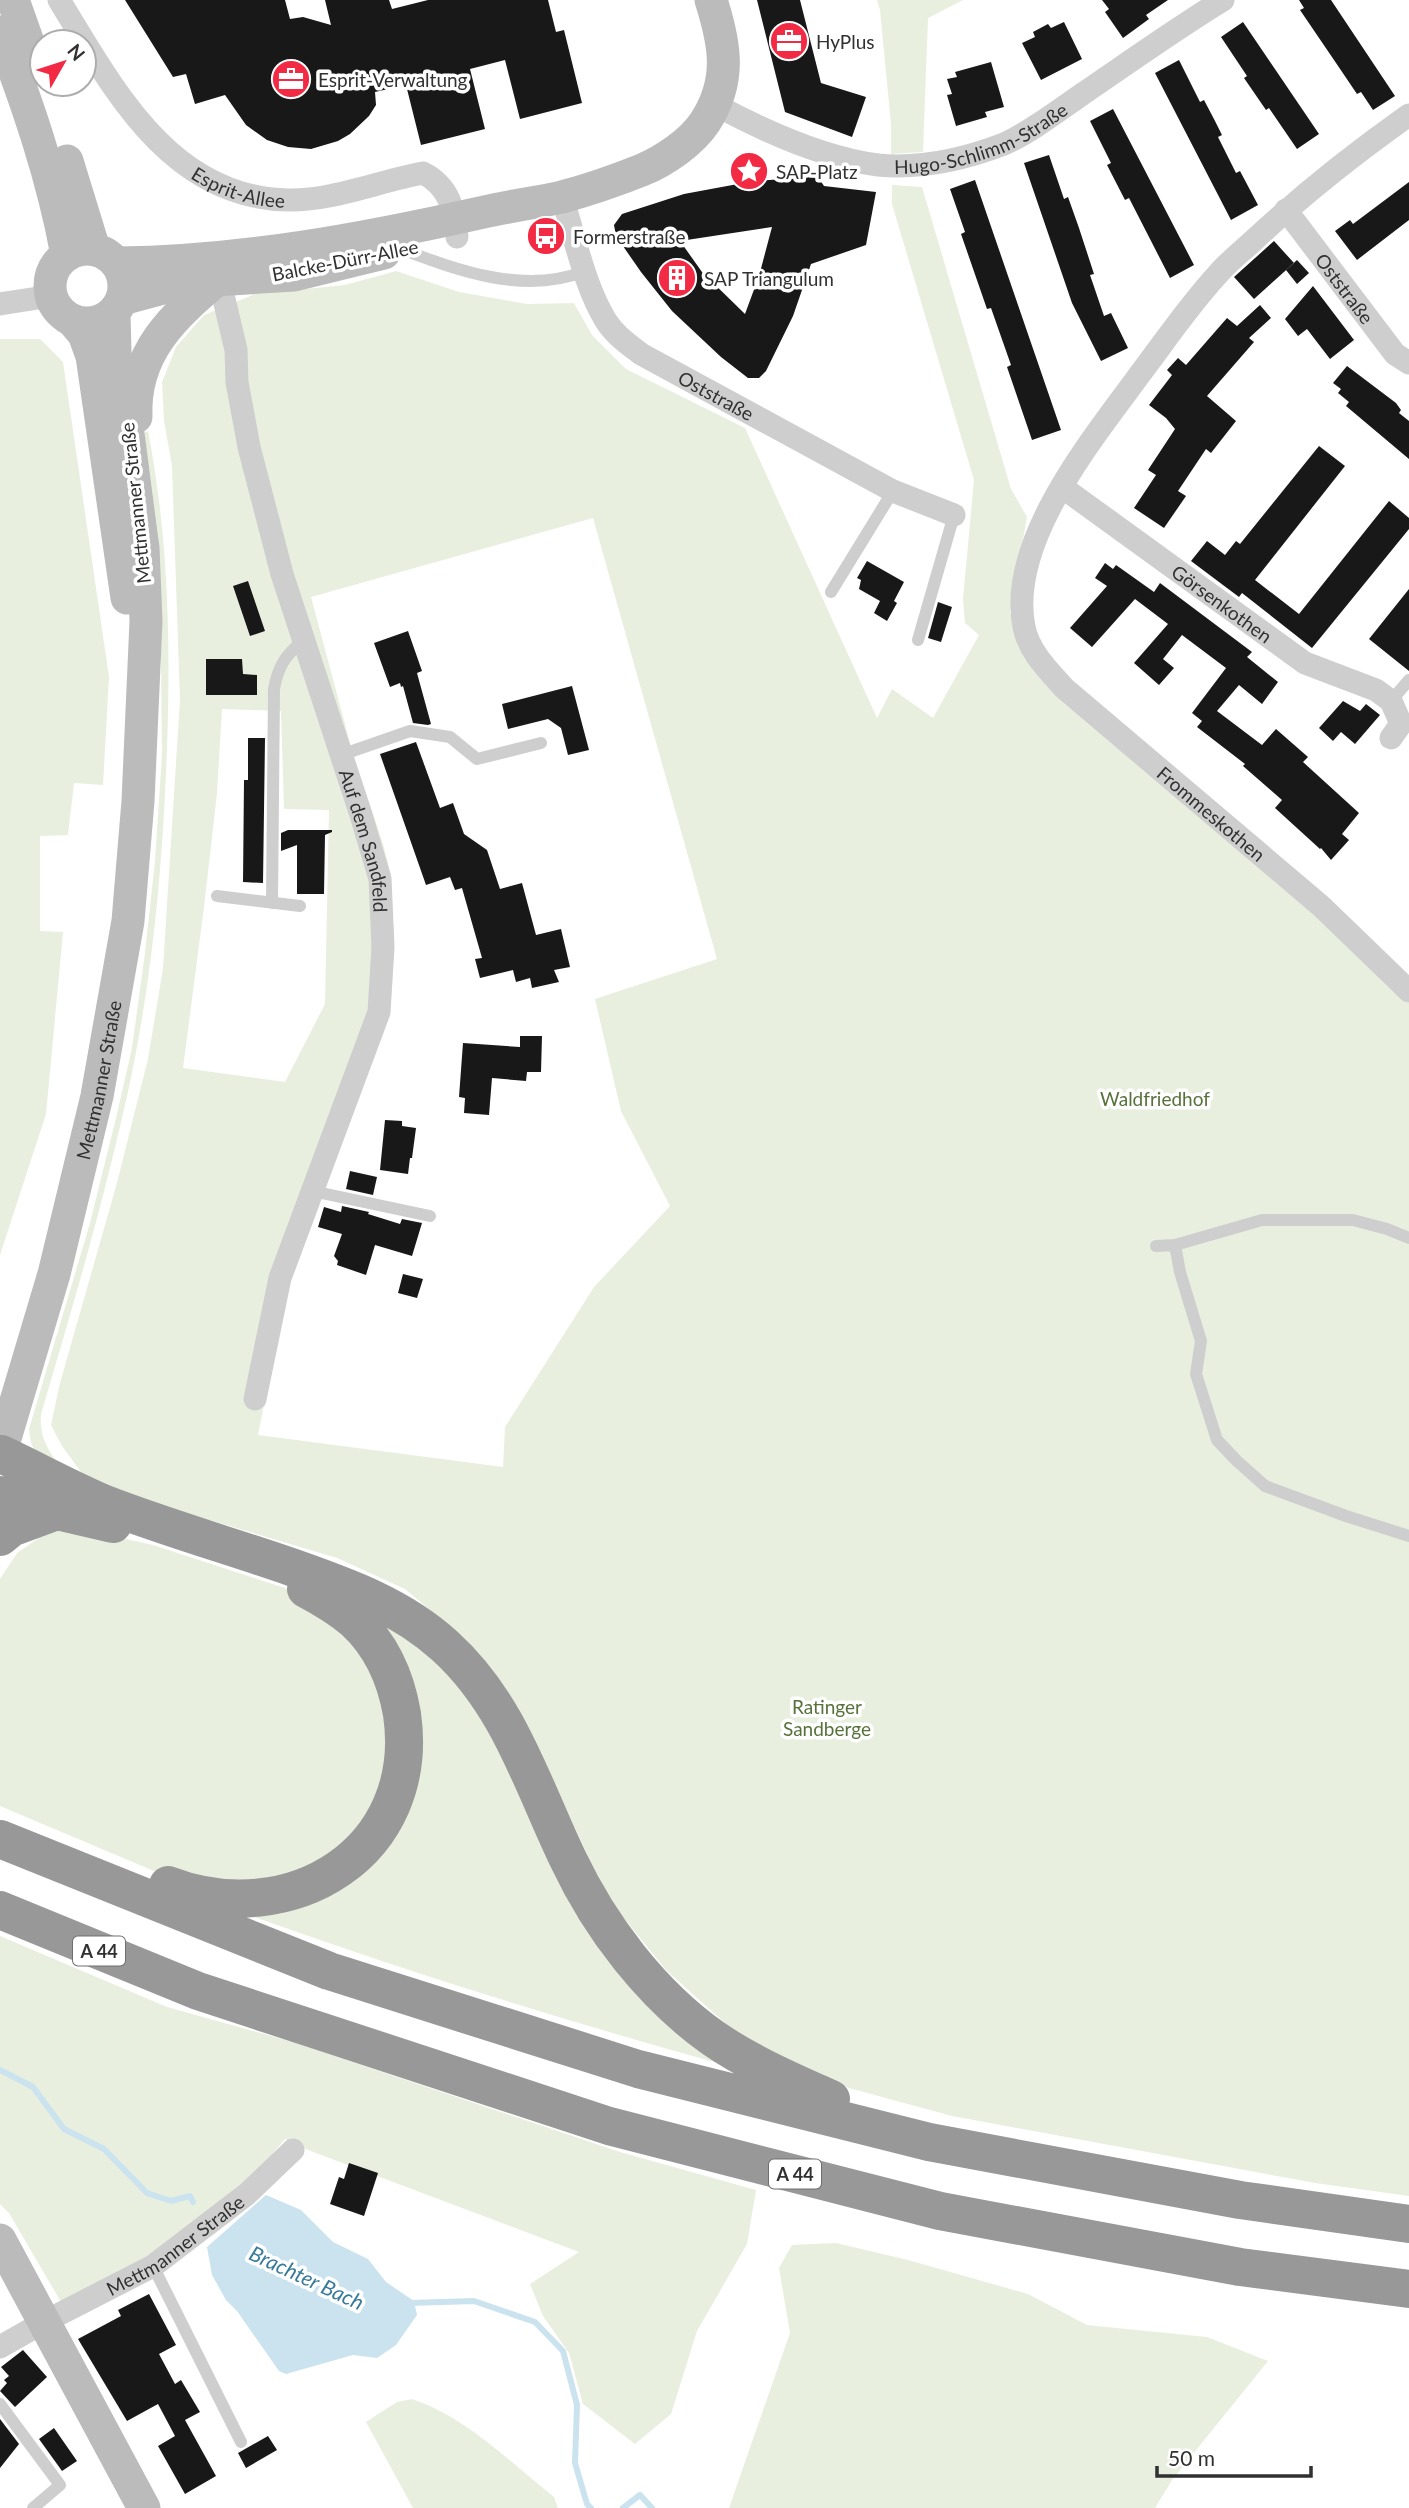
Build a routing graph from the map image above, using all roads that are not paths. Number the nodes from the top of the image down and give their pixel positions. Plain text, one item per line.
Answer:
1 (13, 0) edge
2 (59, 0) edge
3 (711, 0) edge
4 (1223, 0) edge
5 (0, 32) edge
6 (28, 41) edge
7 (48, 98) edge
8 (714, 104) junction
9 (1409, 115) edge
10 (562, 197) junction
11 (1286, 210) junction
12 (456, 228) junction
13 (401, 249) junction
14 (93, 256) junction
15 (585, 271) junction
16 (219, 278) junction
17 (51, 296) junction
18 (0, 304) edge
19 (118, 306) junction
20 (73, 321) junction
21 (1409, 363) edge
22 (1062, 486) junction
23 (893, 491) junction
24 (954, 515) joint
25 (143, 548) junction
26 (831, 592) dead end
27 (303, 640) junction
28 (918, 640) dead end
29 (1409, 680) edge
30 (143, 694) junction
31 (1391, 701) junction
32 (1391, 738) dead end
33 (541, 743) dead end
34 (341, 755) junction
35 (217, 896) dead end
36 (272, 903) junction
37 (300, 906) dead end
38 (1409, 992) edge
39 (312, 1191) junction
40 (430, 1216) dead end
41 (1409, 1238) edge
42 (1175, 1245) junction
43 (1156, 1246) dead end
44 (255, 1399) dead end
45 (0, 1455) edge
46 (0, 1494) edge
47 (57, 1511) junction
48 (1409, 1536) edge
49 (0, 1537) edge
50 (2, 1840) edge
51 (0, 1910) edge
52 (929, 2142) junction
53 (293, 2150) dead end
54 (1409, 2224) edge
55 (4, 2252) edge
56 (153, 2266) junction
57 (1409, 2289) edge
58 (44, 2322) junction
59 (0, 2347) edge
60 (0, 2404) edge
61 (241, 2442) dead end
62 (33, 2508) edge
63 (144, 2508) edge

1 - 6 main road
2 - 12 street, Esprit-Allee
3 - 8 main road, Balcke-Dürr-Allee
4 - 8 street, Hugo-Schlimm-Straße
5 - 14 main road
7 - 14 main road
8 - 10 main road, Balcke-Dürr-Allee
9 - 11 street
10 - 12 main road, Balcke-Dürr-Allee
10 - 15 street, Oststraße
11 - 21 street, Oststraße
11 - 22 street
12 - 13 main road, Balcke-Dürr-Allee
12 - 14 main road, Balcke-Dürr-Allee
13 - 15 lane
13 - 16 main road, Balcke-Dürr-Allee
14 - 17 main road
14 - 19 main road
15 - 23 street, Oststraße
16 - 19 main road, Balcke-Dürr-Allee
16 - 25 main road
16 - 27 street, Auf dem Sandfeld
17 - 18 street
17 - 20 main road
19 - 20 main road
19 - 25 main road, Mettmanner Straße
20 - 30 main road, Mettmanner Straße
22 - 31 street, Görsenkothen
22 - 38 street, Frommeskothen
23 - 24 street, Oststraße
23 - 26 lane
24 - 28 lane
25 - 30 main road, Mettmanner Straße
27 - 34 street, Auf dem Sandfeld
27 - 36 lane
29 - 31 lane
30 - 45 main road, Mettmanner Straße
31 - 32 street
33 - 34 lane
34 - 39 street, Auf dem Sandfeld
35 - 36 lane
36 - 37 lane
39 - 40 lane
39 - 44 street, Auf dem Sandfeld
41 - 42 lane
42 - 43 lane
42 - 48 lane
45 - 52 highway
46 - 47 highway
47 - 49 highway
47 - 50 highway
50 - 52 highway
51 - 57 highway, A 44
52 - 54 highway
53 - 56 street, Mettmanner Straße
55 - 58 main road
56 - 58 street, Mettmanner Straße
56 - 61 lane
58 - 59 street, Mettmanner Straße
58 - 63 main road
60 - 62 lane

